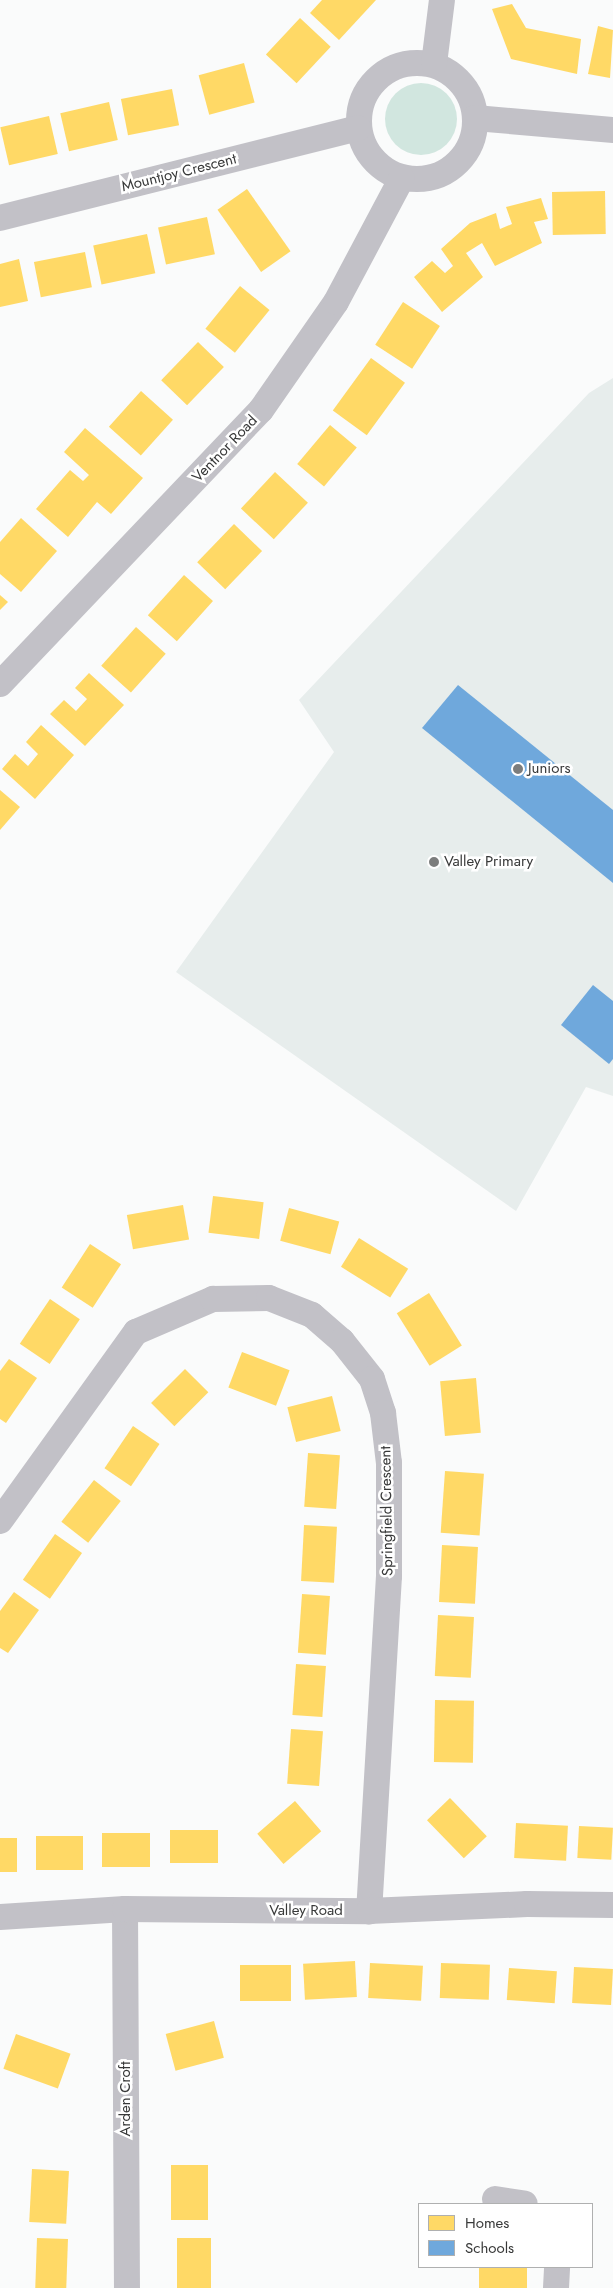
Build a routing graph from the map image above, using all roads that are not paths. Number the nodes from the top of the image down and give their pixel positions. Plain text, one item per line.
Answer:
1 (442, 0) edge
2 (434, 64) junction
3 (475, 118) junction
4 (358, 128) junction
5 (613, 130) edge
6 (402, 178) junction
7 (0, 218) edge
8 (0, 684) edge
9 (0, 1521) edge
10 (613, 1905) edge
11 (124, 1910) junction
12 (369, 1911) junction
13 (0, 1917) edge
14 (495, 2199) dead end
15 (519, 2203) edge
16 (557, 2268) edge
17 (126, 2288) edge
18 (556, 2288) edge

1 - 2 street
2 - 3 street
2 - 4 street
3 - 5 street
3 - 6 street
4 - 6 street
4 - 7 street, Mountjoy Crescent
6 - 8 street, Ventnor Road
9 - 12 street, Springfield Crescent
10 - 12 street, Valley Road
11 - 12 street, Valley Road
11 - 13 street, Valley Road
11 - 17 street, Arden Croft
14 - 15 street
16 - 18 street

